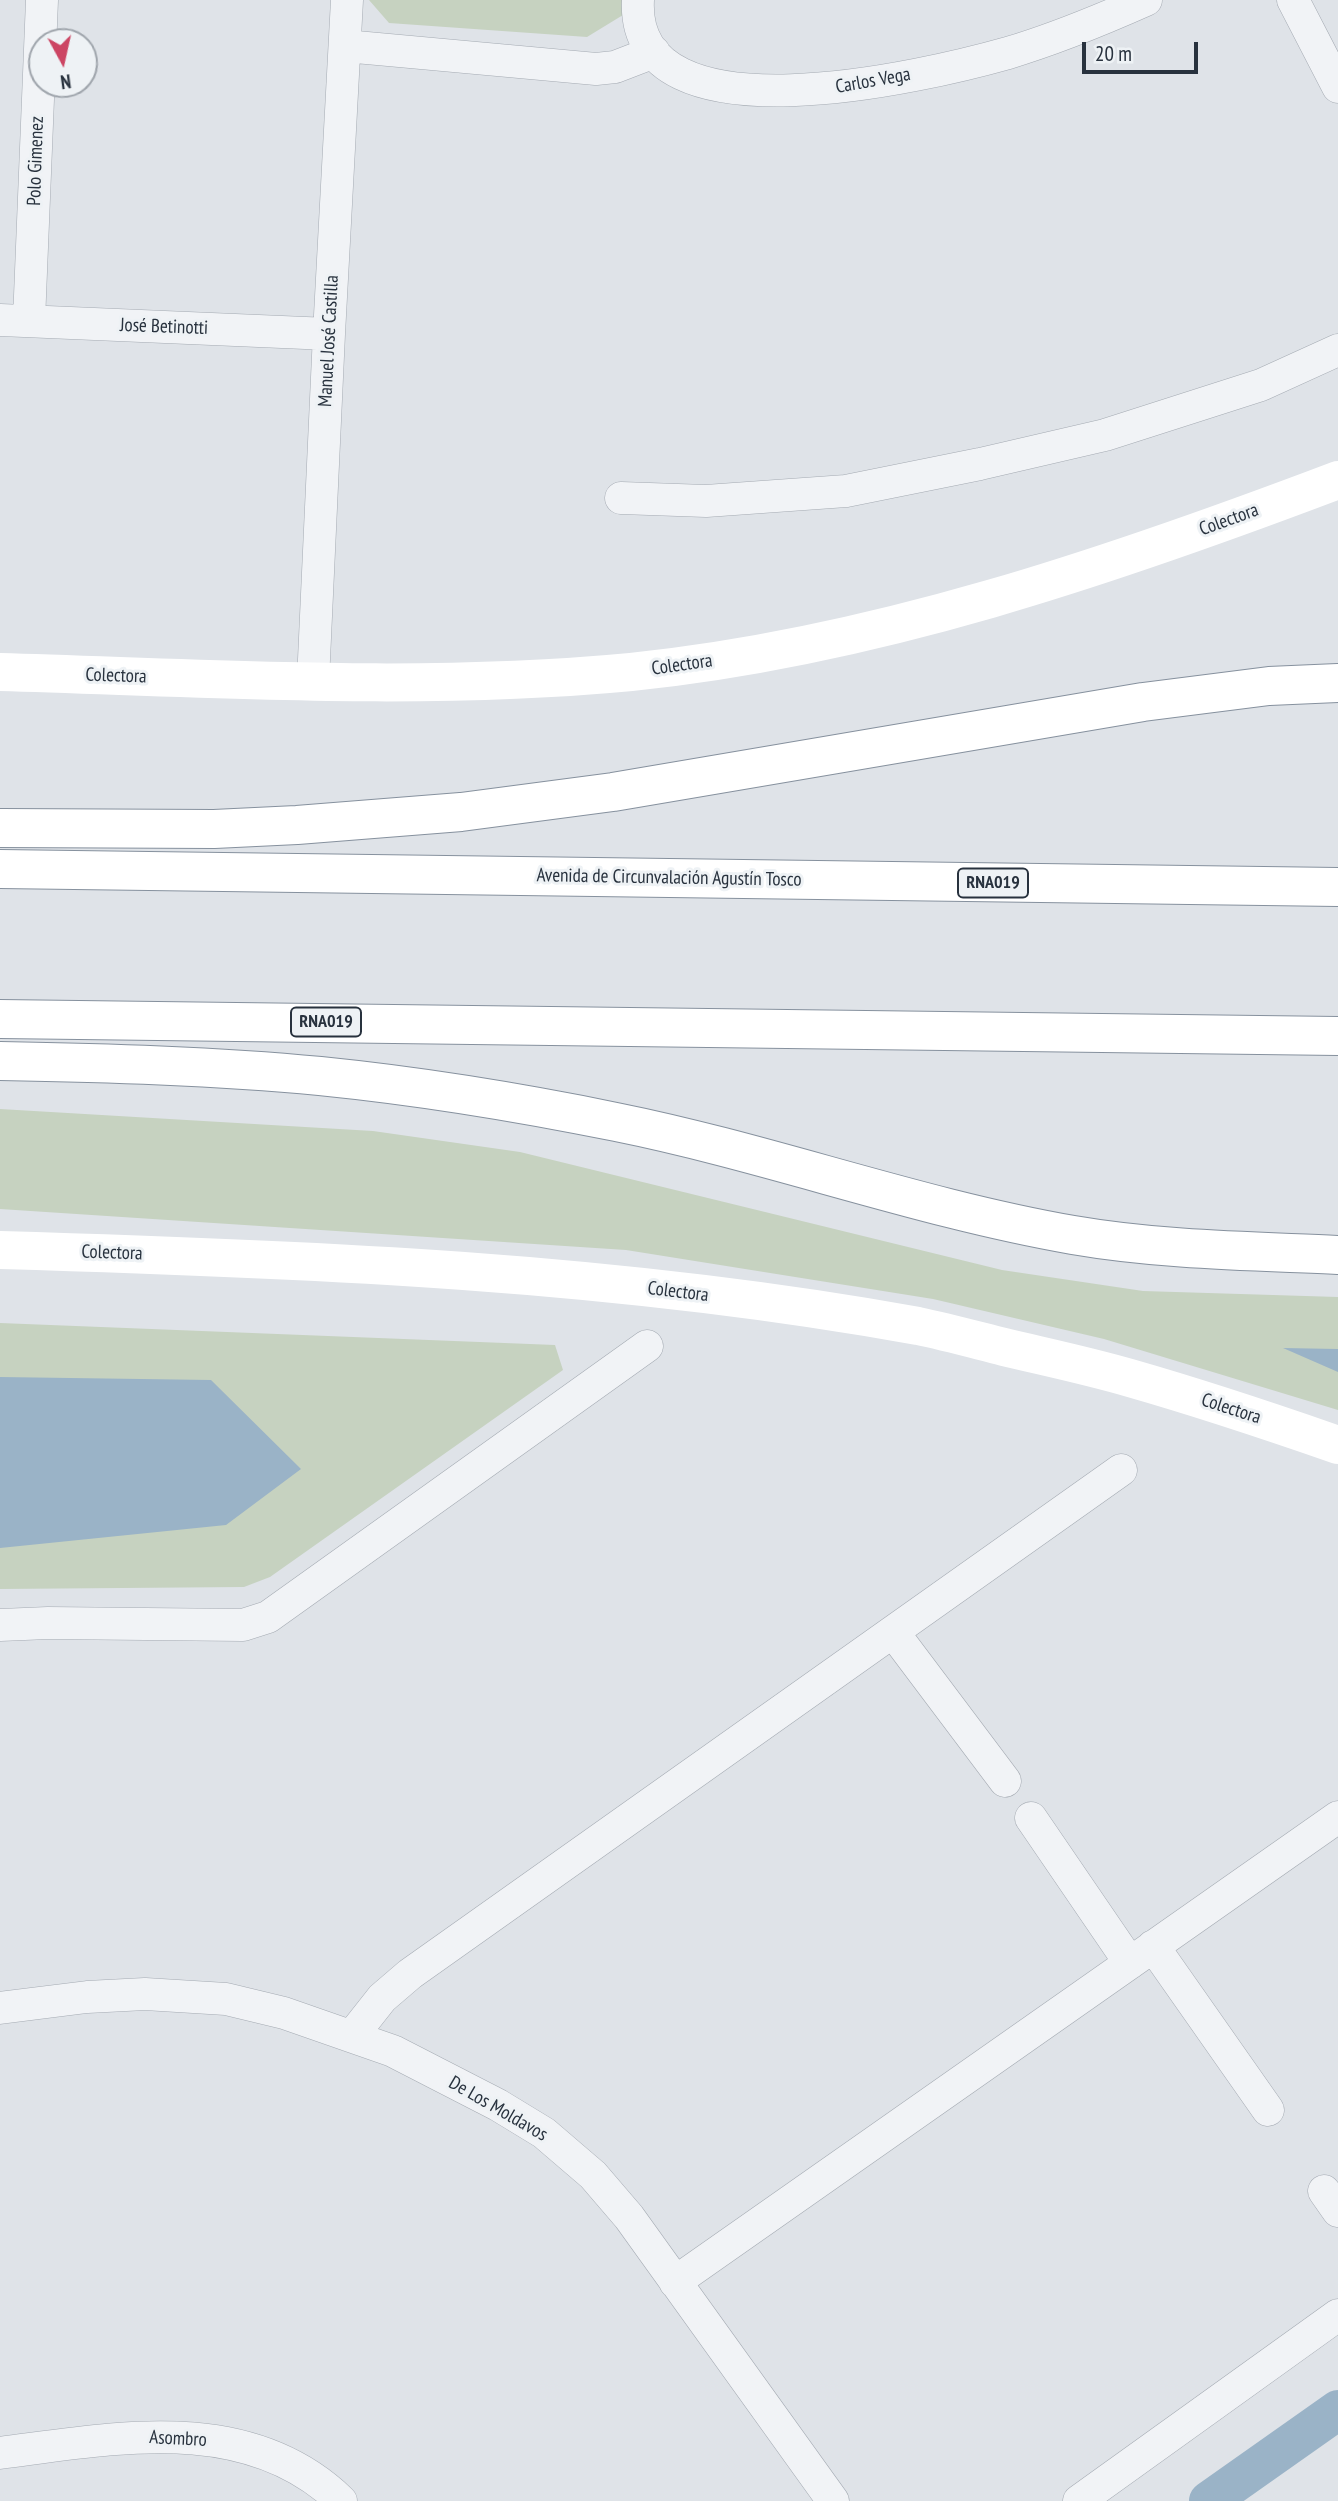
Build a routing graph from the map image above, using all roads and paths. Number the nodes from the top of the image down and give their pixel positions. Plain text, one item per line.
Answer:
1 (42, 0) edge
2 (347, 0) edge
3 (638, 0) edge
4 (1146, 0) edge
5 (1293, 0) edge
6 (345, 46) junction
7 (654, 51) junction
8 (1338, 87) edge
9 (14, 321) edge
10 (329, 334) junction
11 (1338, 350) edge
12 (1338, 480) edge
13 (621, 498) dead end
14 (0, 672) edge
15 (313, 681) junction
16 (1338, 683) edge
17 (0, 828) edge
18 (0, 869) edge
19 (1338, 887) edge
20 (0, 1019) edge
21 (1338, 1036) edge
22 (0, 1060) edge
23 (0, 1250) edge
24 (1338, 1255) edge
25 (646, 1346) dead end
26 (1338, 1445) edge
27 (1121, 1470) dead end
28 (0, 1625) edge
29 (892, 1632) junction
30 (1005, 1781) dead end
31 (1338, 1817) edge
32 (1031, 1818) dead end
33 (1142, 1955) junction
34 (0, 2008) edge
35 (352, 2036) junction
36 (1268, 2110) dead end
37 (675, 2282) junction
38 (1338, 2315) edge
39 (0, 2452) edge
40 (341, 2501) edge
41 (833, 2501) edge
42 (1079, 2501) edge

1 - 9 street, Polo Gimenez
2 - 6 street, Manuel José Castilla
3 - 7 street, Carlos Vega
4 - 7 street, Carlos Vega
5 - 8 street
6 - 7 street
6 - 10 street, Manuel José Castilla
9 - 10 street, José Betinotti
10 - 15 street, Manuel José Castilla
11 - 13 street
12 - 15 main road, Colectora
14 - 15 main road, Colectora
16 - 17 main road
18 - 19 main road, Avenida de Circunvalación Agustín Tosco / RNA019
20 - 21 main road, RNA019
22 - 24 main road
23 - 26 main road, Colectora
25 - 28 street
27 - 29 street
29 - 30 street
29 - 35 street
31 - 33 street
32 - 33 street
33 - 36 street
33 - 37 street
34 - 35 street, De Los Moldavos
35 - 37 street, De Los Moldavos
37 - 41 street, De Los Moldavos
38 - 42 street
39 - 40 street, Asombro

